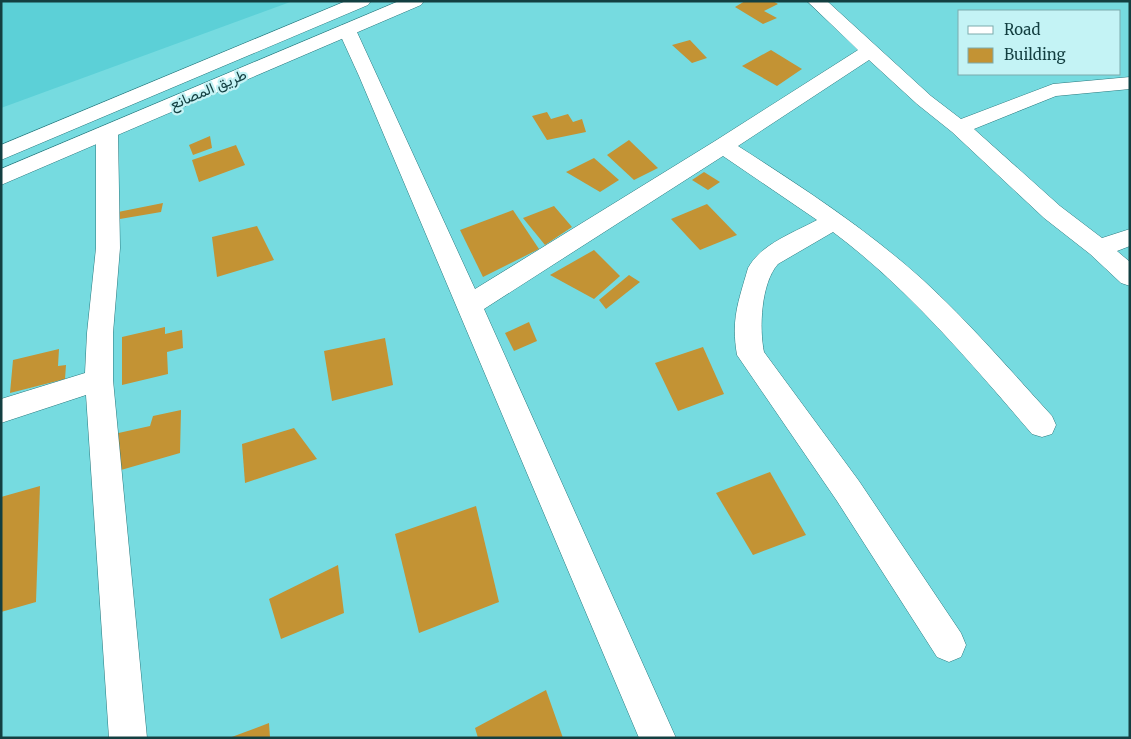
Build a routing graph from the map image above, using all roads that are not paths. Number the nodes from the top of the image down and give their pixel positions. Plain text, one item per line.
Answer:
1 (362, 1) edge
2 (415, 1) edge
3 (816, 1) edge
4 (347, 30) junction
5 (870, 51) junction
6 (1130, 83) edge
7 (959, 127) junction
8 (107, 134) junction
9 (723, 146) junction
10 (1, 153) edge
11 (1, 178) edge
12 (834, 221) junction
13 (1130, 237) edge
14 (1099, 248) junction
15 (1130, 277) edge
16 (470, 305) junction
17 (99, 380) junction
18 (1, 410) edge
19 (1042, 425) dead end
20 (949, 645) dead end
21 (128, 738) edge
22 (658, 738) edge

1 - 10 street, طريق المصانع
2 - 4 street, طريق المصانع
3 - 5 street
4 - 8 street, طريق المصانع
4 - 16 street
5 - 7 street
5 - 9 street
6 - 7 street
7 - 14 street
8 - 11 street, طريق المصانع
8 - 17 street
9 - 12 street
9 - 16 street
12 - 19 street
12 - 20 street
13 - 14 street
14 - 15 street
16 - 22 street
17 - 18 street
17 - 21 street

